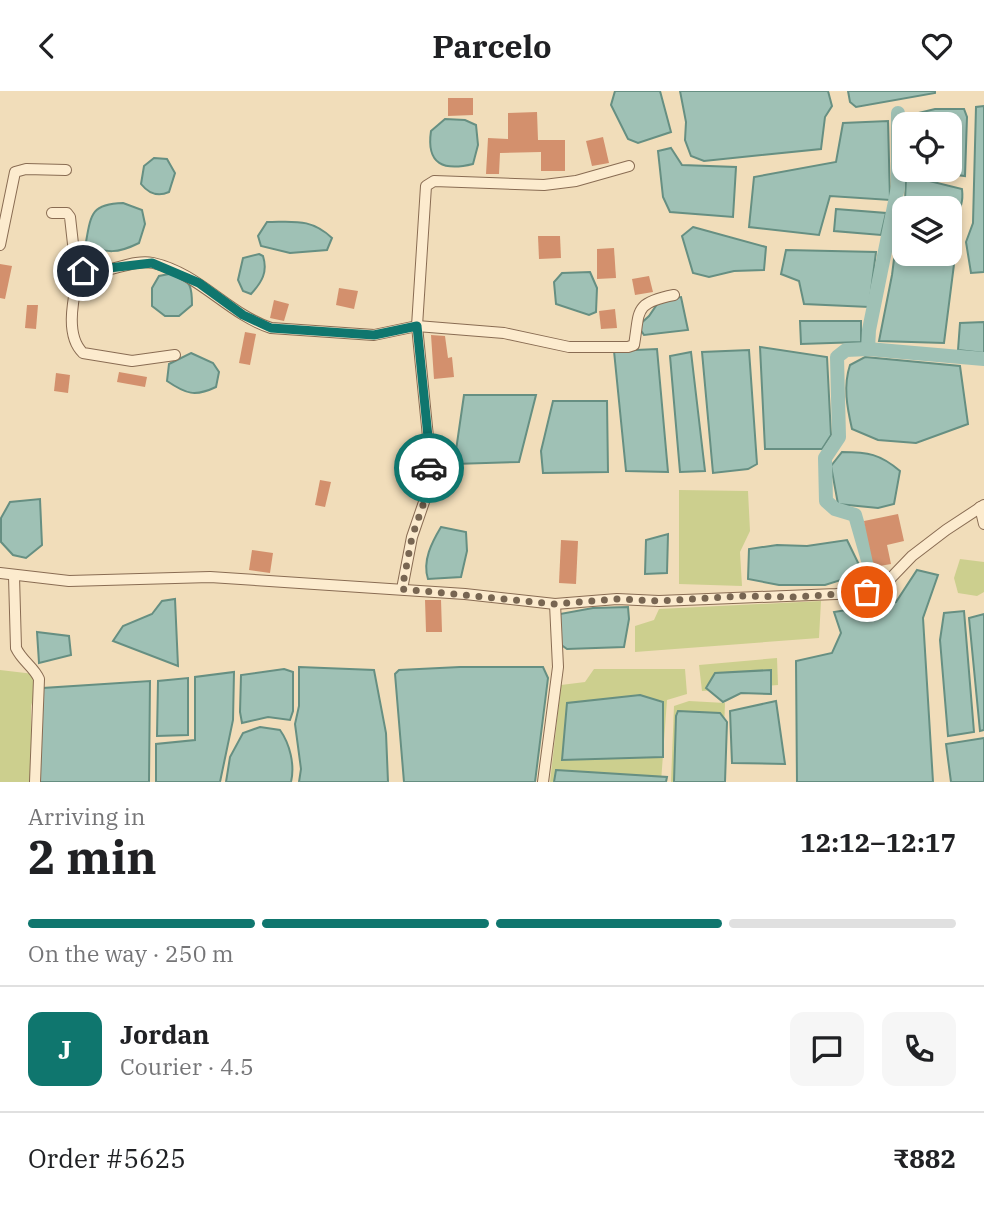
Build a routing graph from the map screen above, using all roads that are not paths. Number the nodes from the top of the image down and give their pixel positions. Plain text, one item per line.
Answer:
1 (629, 166) dead end
2 (66, 170) dead end
3 (52, 213) dead end
4 (0, 245) edge
5 (79, 269) junction
6 (674, 295) dead end
7 (417, 326) junction
8 (175, 355) dead end
9 (982, 506) edge
10 (984, 524) edge
11 (0, 573) edge
12 (14, 576) junction
13 (402, 589) junction
14 (555, 604) junction
15 (35, 782) edge
16 (543, 782) edge

1 - 7 street
2 - 4 street
3 - 5 street
5 - 7 street
5 - 8 street
6 - 7 street
7 - 13 street
9 - 10 street
9 - 14 street
11 - 12 street
12 - 13 street
12 - 15 street
13 - 14 street
14 - 16 street

